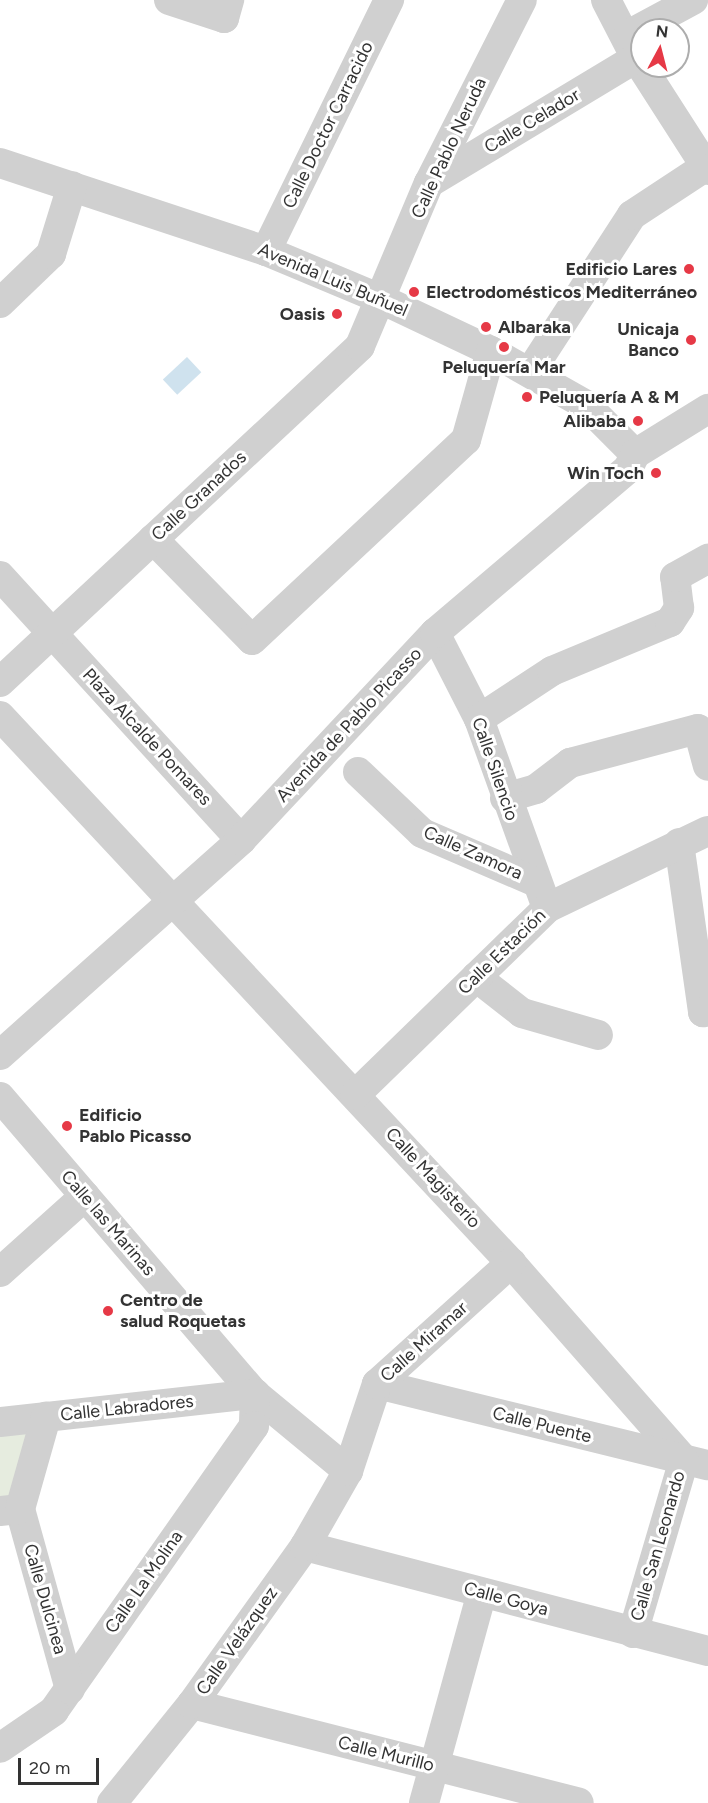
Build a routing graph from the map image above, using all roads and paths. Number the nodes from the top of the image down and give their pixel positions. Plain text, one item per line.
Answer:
1 (169, 0) edge
2 (389, 0) edge
3 (522, 0) edge
4 (606, 0) edge
5 (693, 0) edge
6 (227, 9) edge
7 (670, 18) edge
8 (630, 43) edge
9 (630, 48) edge
10 (650, 78) edge
11 (0, 163) edge
12 (705, 170) edge
13 (429, 183) junction
14 (72, 186) junction
15 (266, 251) junction
16 (383, 300) junction
17 (0, 303) edge
18 (491, 351) junction
19 (530, 372) junction
20 (708, 409) edge
21 (635, 454) junction
22 (153, 539) junction
23 (708, 559) edge
24 (0, 576) edge
25 (435, 633) junction
26 (52, 634) junction
27 (0, 682) edge
28 (0, 716) edge
29 (479, 719) junction
30 (708, 766) edge
31 (358, 772) dead end
32 (505, 798) junction
33 (708, 831) edge
34 (241, 840) junction
35 (679, 843) junction
36 (542, 895) junction
37 (176, 902) junction
38 (699, 938) edge
39 (476, 977) junction
40 (706, 1012) edge
41 (598, 1035) dead end
42 (0, 1055) edge
43 (355, 1095) junction
44 (0, 1097) edge
45 (85, 1196) junction
46 (511, 1263) junction
47 (0, 1272) edge
48 (377, 1384) junction
49 (255, 1394) junction
50 (4, 1416) edge
51 (45, 1417) junction
52 (696, 1462) edge
53 (348, 1471) junction
54 (10, 1510) edge
55 (305, 1546) junction
56 (482, 1593) junction
57 (633, 1633) junction
58 (708, 1651) edge
59 (70, 1689) junction
60 (192, 1704) junction
61 (0, 1748) edge
62 (434, 1766) junction
63 (112, 1803) edge
64 (424, 1803) edge
65 (579, 1803) edge

1 - 6 street
2 - 15 street, Calle Doctor Carracido
3 - 13 street, Calle Pablo Neruda
4 - 8 street
5 - 7 street, Calle Celador
9 - 13 street, Calle Celador
10 - 12 street
11 - 14 street, Avenida Luis Buñuel
12 - 19 street
13 - 16 street, Calle Pablo Neruda
14 - 15 street, Avenida Luis Buñuel
14 - 17 street
15 - 16 street, Avenida Luis Buñuel
16 - 18 street, Avenida Luis Buñuel
16 - 22 street, Calle Granados
18 - 19 street, Avenida Luis Buñuel
18 - 22 street
19 - 21 street, Avenida Luis Buñuel
20 - 21 street, Avenida de Pablo Picasso
21 - 25 street, Avenida de Pablo Picasso
22 - 26 street, Calle Granados
23 - 29 street
24 - 26 street, Plaza Alcalde Pomares
25 - 29 street, Calle Silencio
25 - 34 street, Avenida de Pablo Picasso
26 - 27 street, Calle Granados
26 - 34 street, Plaza Alcalde Pomares
28 - 37 street
29 - 32 street, Calle Silencio
30 - 32 street
31 - 36 street, Calle Zamora
32 - 36 street, Calle Silencio
33 - 35 street, Calle Estación
34 - 37 street, Avenida de Pablo Picasso
35 - 36 street, Calle Estación
35 - 38 street
36 - 39 street, Calle Estación
37 - 42 street, Avenida de Pablo Picasso
37 - 43 street, Calle Magisterio
38 - 40 street
39 - 41 street
39 - 43 street, Calle Estación
43 - 46 street, Calle Magisterio
44 - 45 street, Calle las Marinas
45 - 47 street
45 - 49 street, Calle las Marinas
46 - 48 street, Calle Miramar
46 - 52 street, Calle Magisterio
48 - 52 street, Calle Puente
48 - 53 street, Calle Miramar
49 - 51 street, Calle Labradores
49 - 53 street, Calle las Marinas
49 - 59 street, Calle La Molina
50 - 51 street, Calle Labradores
51 - 54 street
52 - 57 street, Calle San Leonardo
53 - 55 street, Calle Velázquez
54 - 59 street, Calle Dulcinea
55 - 56 street, Calle Goya
55 - 60 street, Calle Velázquez
56 - 57 street, Calle Goya
56 - 62 street
57 - 58 street, Calle Goya
59 - 61 street, Calle La Molina
60 - 62 street, Calle Murillo
60 - 63 street, Calle Velázquez
62 - 64 street
62 - 65 street, Calle Murillo

